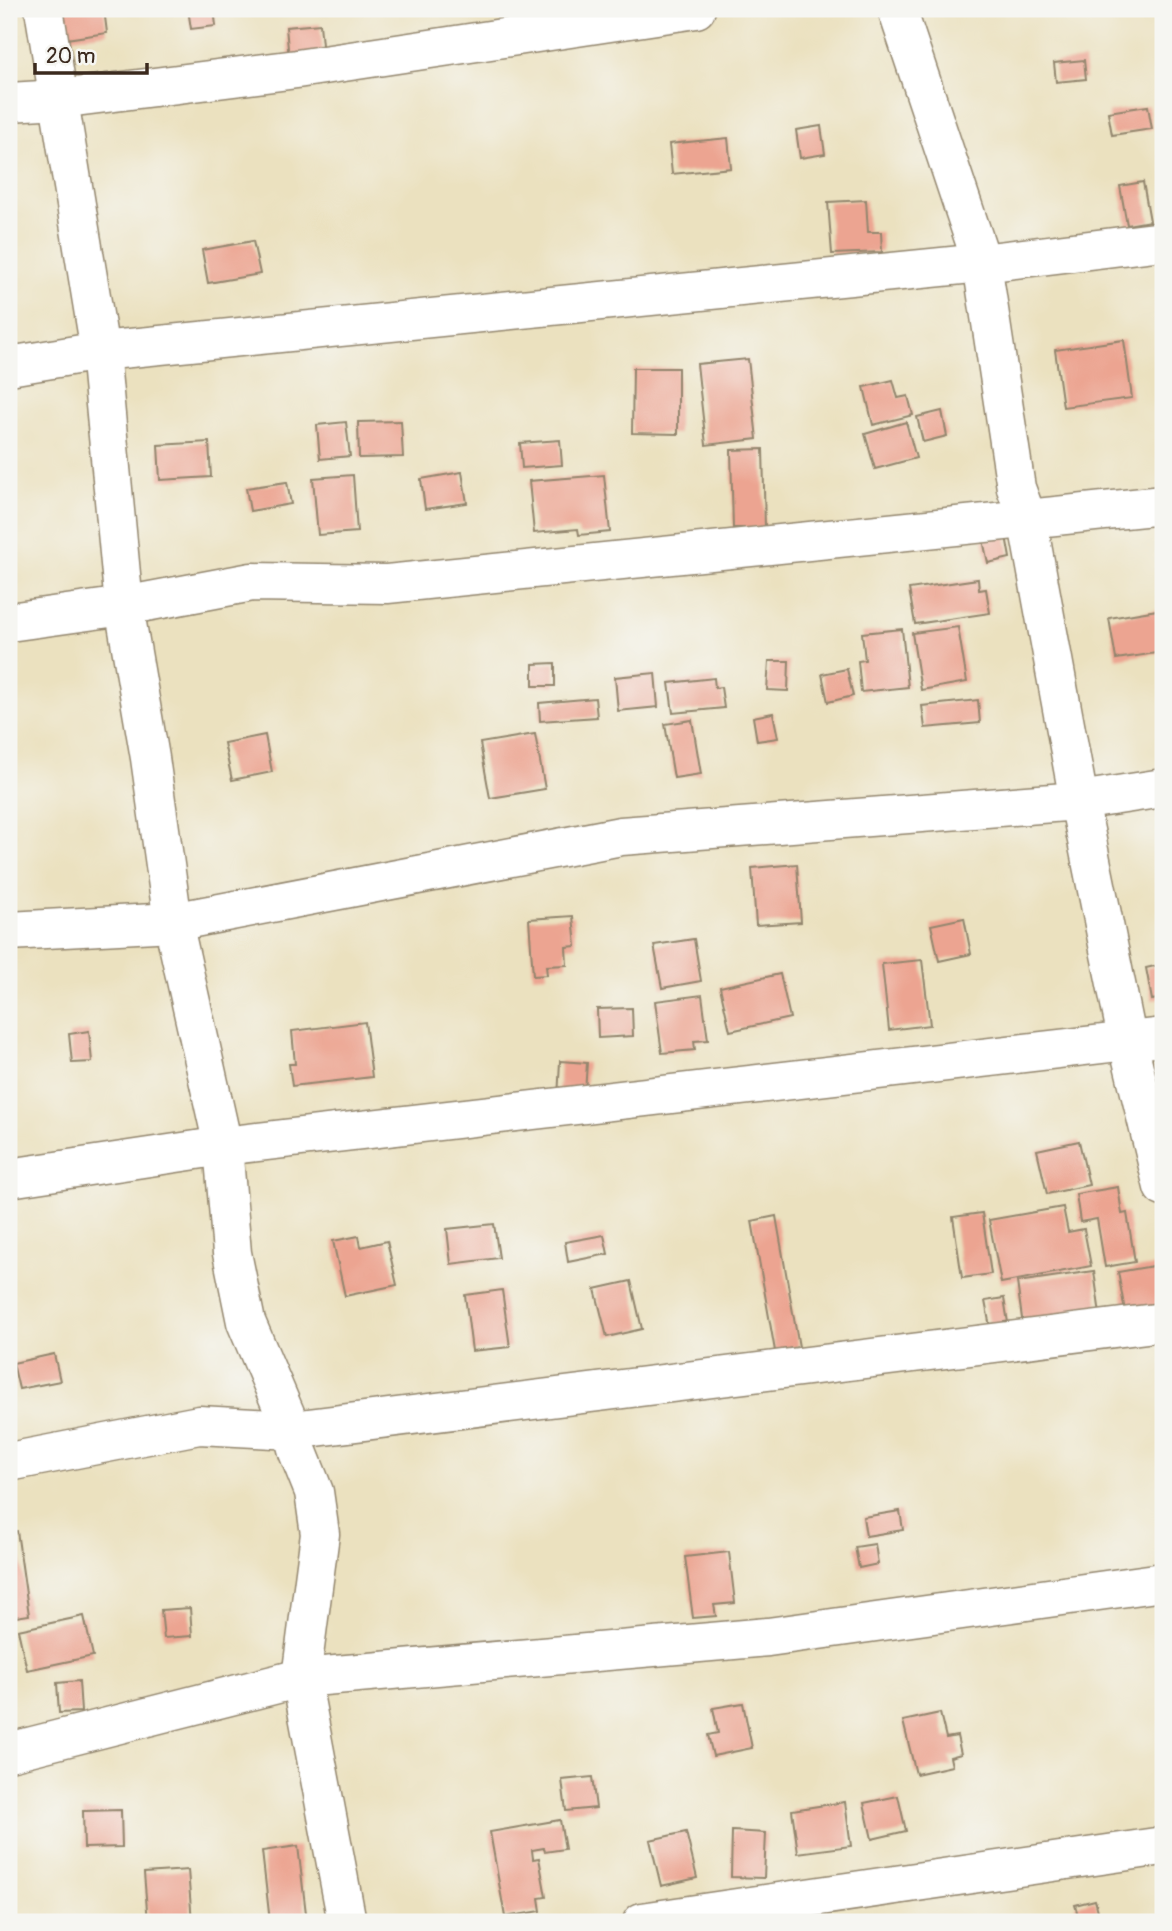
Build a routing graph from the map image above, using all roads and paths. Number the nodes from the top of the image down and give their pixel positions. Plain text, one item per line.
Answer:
1 (44, 9) edge
2 (696, 9) edge
3 (897, 9) edge
4 (59, 99) junction
5 (9, 102) edge
6 (1163, 241) edge
7 (982, 263) junction
8 (100, 351) junction
9 (9, 366) edge
10 (1163, 505) edge
11 (1027, 518) junction
12 (124, 606) junction
13 (9, 622) edge
14 (1163, 788) edge
15 (1079, 801) junction
16 (173, 922) junction
17 (9, 931) edge
18 (1146, 1040) edge
19 (223, 1146) junction
20 (9, 1178) edge
21 (1163, 1187) edge
22 (1163, 1322) edge
23 (292, 1430) junction
24 (9, 1462) edge
25 (1163, 1582) edge
26 (301, 1678) junction
27 (9, 1752) edge
28 (1163, 1846) edge
29 (348, 1922) edge
30 (642, 1922) edge

1 - 4 street
2 - 4 street
3 - 7 street
4 - 5 street
4 - 8 street
6 - 7 street
7 - 8 street
7 - 11 street
8 - 9 street
8 - 12 street
10 - 11 street
11 - 12 street
11 - 15 street
12 - 13 street
12 - 16 street
14 - 15 street
15 - 16 street
15 - 18 street
16 - 17 street
16 - 19 street
18 - 19 street
18 - 21 street
19 - 20 street
19 - 23 street
22 - 23 street
23 - 24 street
23 - 26 street
25 - 26 street
26 - 27 street
26 - 29 street
28 - 30 street

